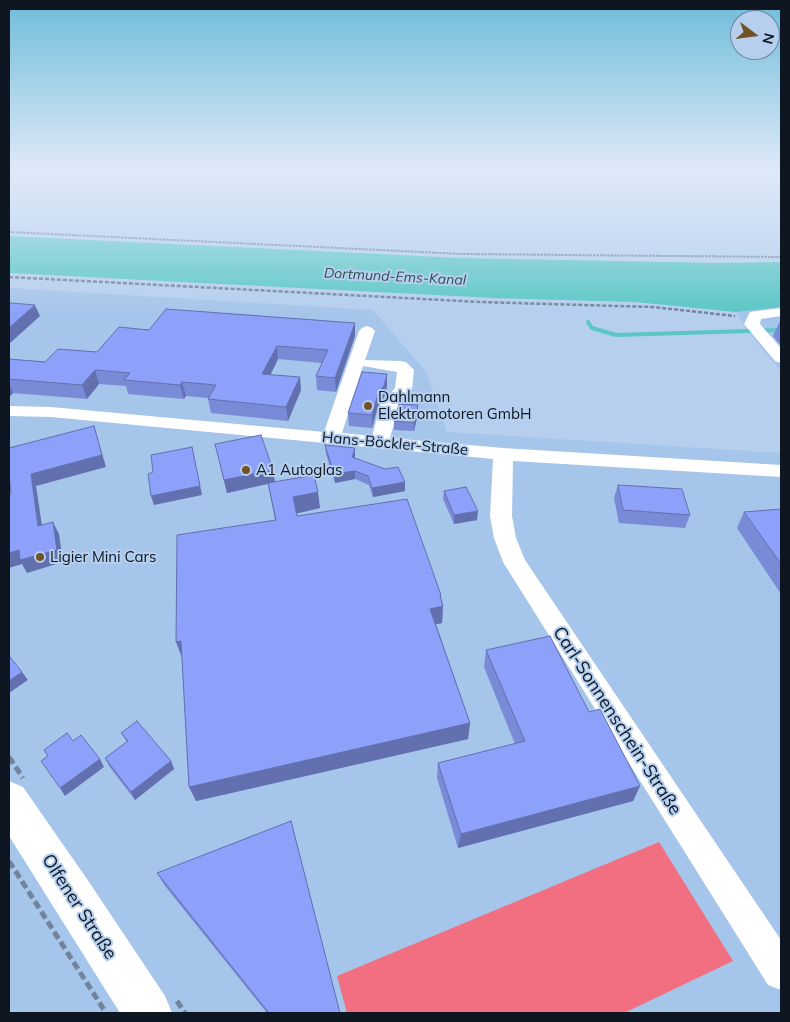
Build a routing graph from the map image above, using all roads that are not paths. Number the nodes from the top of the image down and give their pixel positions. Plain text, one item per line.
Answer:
1 (781, 312) edge
2 (367, 331) dead end
3 (781, 358) edge
4 (370, 364) dead end
5 (9, 411) edge
6 (331, 439) junction
7 (379, 444) junction
8 (503, 454) junction
9 (781, 471) edge
10 (9, 801) edge
11 (781, 972) edge
12 (148, 1013) edge

1 - 3 street
2 - 6 street
4 - 7 street
5 - 6 street, Hans-Böckler-Straße
6 - 7 street, Hans-Böckler-Straße
7 - 8 street, Hans-Böckler-Straße
8 - 9 street, Hans-Böckler-Straße
8 - 11 street, Carl-Sonnenschein-Straße
10 - 12 main road, Olfener Straße

